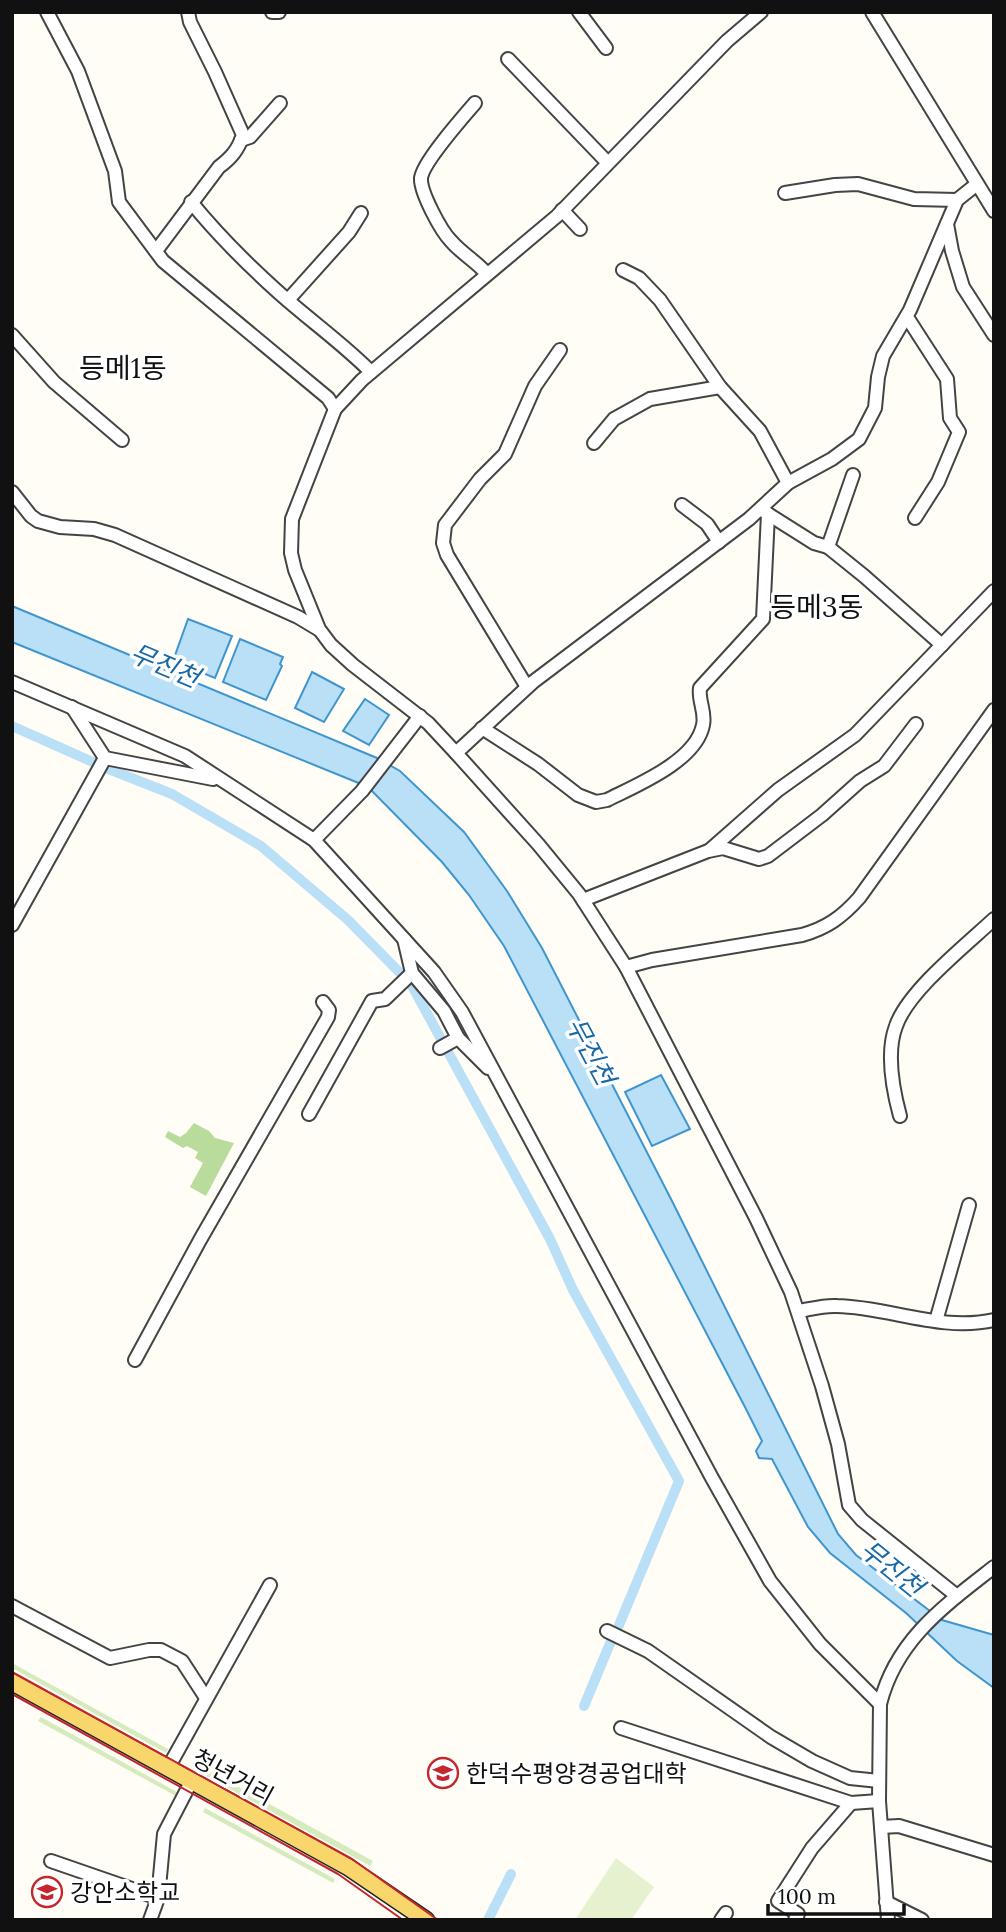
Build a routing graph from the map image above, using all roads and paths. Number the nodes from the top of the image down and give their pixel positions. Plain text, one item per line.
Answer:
1 (47, 12) edge
2 (188, 12) edge
3 (272, 12) edge
4 (279, 12) edge
5 (579, 12) edge
6 (761, 12) edge
7 (872, 12) edge
8 (606, 48) dead end
9 (508, 59) dead end
10 (280, 103) dead end
11 (475, 103) dead end
12 (241, 140) junction
13 (607, 162) junction
14 (977, 184) junction
15 (785, 193) dead end
16 (957, 200) junction
17 (191, 202) junction
18 (562, 211) junction
19 (994, 211) edge
20 (361, 213) dead end
21 (946, 222) junction
22 (580, 229) dead end
23 (156, 251) junction
24 (624, 270) dead end
25 (487, 274) junction
26 (288, 300) junction
27 (907, 317) junction
28 (12, 335) edge
29 (994, 335) edge
30 (560, 350) dead end
31 (371, 372) junction
32 (720, 387) junction
33 (335, 409) junction
34 (122, 440) dead end
35 (594, 443) dead end
36 (853, 475) dead end
37 (788, 483) junction
38 (12, 492) edge
39 (682, 505) dead end
40 (764, 512) junction
41 (915, 518) dead end
42 (719, 542) junction
43 (828, 547) junction
44 (994, 591) edge
45 (319, 629) junction
46 (942, 645) junction
47 (12, 681) edge
48 (527, 687) junction
49 (71, 707) junction
50 (993, 712) edge
51 (420, 716) junction
52 (916, 724) dead end
53 (482, 728) junction
54 (456, 752) junction
55 (105, 758) junction
56 (220, 780) junction
57 (314, 840) junction
58 (708, 851) junction
59 (583, 900) junction
60 (994, 919) edge
61 (12, 925) edge
62 (402, 936) junction
63 (626, 967) junction
64 (408, 976) junction
65 (323, 1002) dead end
66 (456, 1040) junction
67 (440, 1048) dead end
68 (497, 1077) junction
69 (309, 1114) dead end
70 (900, 1116) dead end
71 (969, 1205) dead end
72 (188, 1233) dead end
73 (200, 1240) junction
74 (799, 1311) junction
75 (994, 1320) edge
76 (936, 1321) junction
77 (135, 1360) dead end
78 (994, 1567) edge
79 (270, 1585) dead end
80 (957, 1596) junction
81 (12, 1605) edge
82 (607, 1631) dead end
83 (12, 1682) edge
84 (206, 1698) junction
85 (880, 1704) junction
86 (621, 1728) dead end
87 (168, 1768) junction
88 (192, 1780) junction
89 (879, 1781) junction
90 (879, 1801) junction
91 (851, 1802) junction
92 (881, 1827) junction
93 (994, 1855) edge
94 (51, 1861) dead end
95 (158, 1898) junction
96 (886, 1902) junction
97 (150, 1920) edge
98 (426, 1920) edge
99 (795, 1920) edge
100 (888, 1920) edge
101 (922, 1920) edge

1 - 23 street
2 - 12 street
3 - 4 street
5 - 8 street
6 - 13 street
7 - 14 street
9 - 13 street
10 - 12 street
11 - 25 street
12 - 17 street
13 - 18 street
14 - 16 street
14 - 19 street
15 - 16 street
16 - 21 street
17 - 23 street
17 - 26 street
18 - 22 street
18 - 25 street
20 - 26 street
21 - 27 street
21 - 29 street
23 - 33 street
24 - 32 street
25 - 31 street
26 - 31 street
27 - 37 street
27 - 41 street
28 - 34 street
30 - 48 street
31 - 33 street
32 - 35 street
32 - 37 street
33 - 45 street
36 - 43 street
37 - 40 street
38 - 45 street
39 - 42 street
40 - 42 street
40 - 43 street
40 - 53 street
42 - 48 street
43 - 46 street
44 - 46 street
45 - 51 street
46 - 58 street
47 - 49 street
48 - 53 street
49 - 55 street
49 - 56 street
50 - 63 street
51 - 54 street
51 - 57 street
52 - 58 street
53 - 54 street
54 - 59 street
55 - 56 street
55 - 61 street
56 - 57 street
57 - 62 street
58 - 59 street
59 - 63 street
60 - 70 street
62 - 64 street
62 - 68 street
63 - 74 street
64 - 66 street
64 - 69 street
65 - 73 street
66 - 67 street
66 - 68 street
68 - 85 street
71 - 76 street
72 - 73 street
73 - 77 street
74 - 76 street
74 - 80 street
75 - 76 street
78 - 80 street
79 - 84 street
80 - 85 street
81 - 84 street
82 - 89 street
83 - 87 main road, 청년거리
84 - 87 street
85 - 89 street
86 - 91 street
87 - 88 main road, 청년거리
88 - 95 street
88 - 98 main road, 청년거리
89 - 90 street
90 - 91 street
90 - 92 street
91 - 99 street
92 - 93 street
92 - 96 street
94 - 95 street
95 - 97 street
96 - 100 street
96 - 101 street

